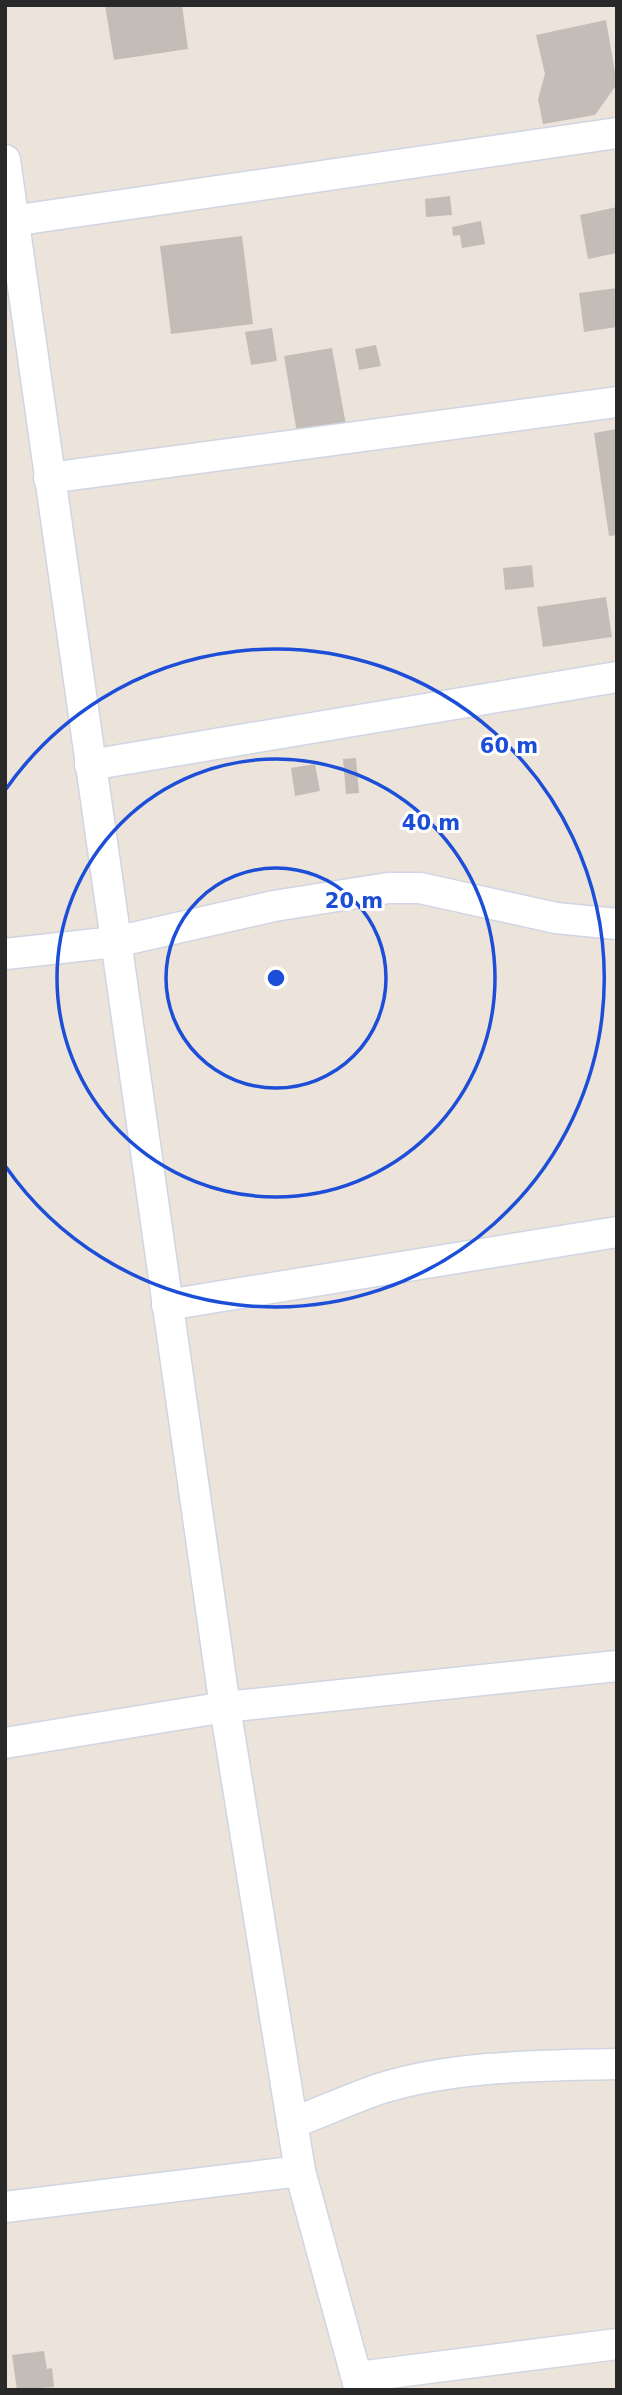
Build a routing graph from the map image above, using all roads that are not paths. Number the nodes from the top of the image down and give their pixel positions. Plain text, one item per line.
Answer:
1 (617, 133) edge
2 (5, 160) edge
3 (12, 221) junction
4 (617, 402) edge
5 (49, 478) junction
6 (617, 677) edge
7 (90, 765) junction
8 (617, 924) edge
9 (115, 942) junction
10 (5, 954) edge
11 (617, 1232) edge
12 (167, 1304) junction
13 (617, 1666) edge
14 (225, 1707) junction
15 (5, 1743) edge
16 (617, 2064) edge
17 (292, 2123) junction
18 (300, 2171) junction
19 (5, 2207) edge
20 (617, 2344) edge
21 (359, 2384) edge

1 - 3 street
2 - 3 street
3 - 5 street
4 - 5 street
5 - 7 street
6 - 7 street
7 - 9 street
8 - 9 street
9 - 10 street
9 - 12 street
11 - 12 street
12 - 14 street
13 - 14 street
14 - 15 street
14 - 17 street
16 - 17 street
17 - 18 street
18 - 19 street
18 - 21 street
20 - 21 street

